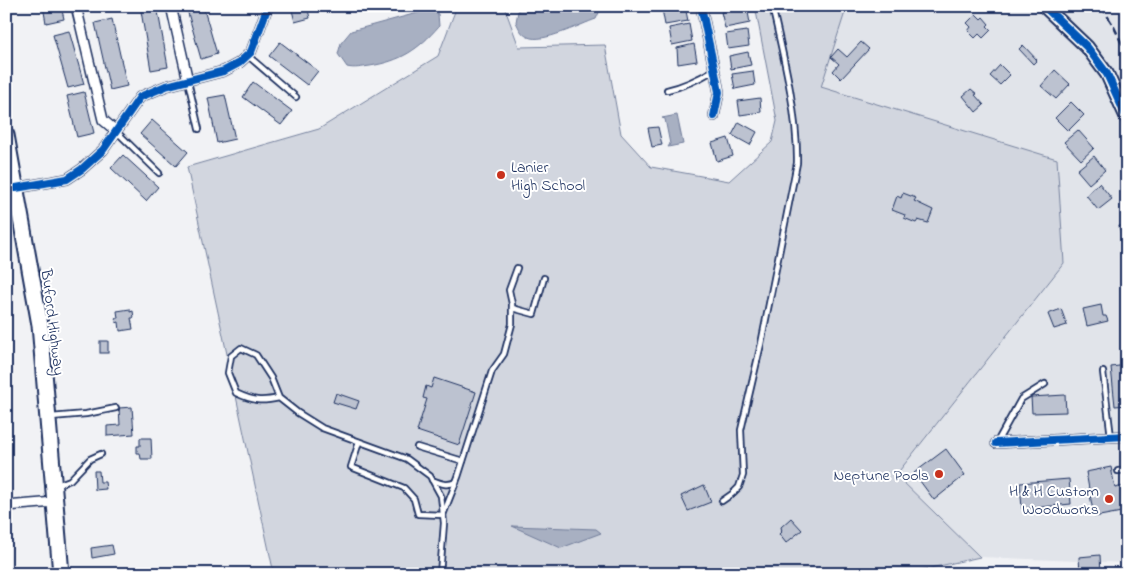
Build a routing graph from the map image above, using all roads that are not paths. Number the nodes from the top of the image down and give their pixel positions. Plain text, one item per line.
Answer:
1 (76, 6) edge
2 (171, 6) edge
3 (268, 6) edge
4 (701, 6) edge
5 (772, 6) edge
6 (1044, 6) edge
7 (247, 55) junction
8 (715, 69) junction
9 (188, 81) junction
10 (668, 90) dead end
11 (296, 97) dead end
12 (714, 116) dead end
13 (1127, 118) edge
14 (199, 129) dead end
15 (116, 131) junction
16 (6, 135) edge
17 (160, 173) dead end
18 (16, 188) junction
19 (517, 268) dead end
20 (544, 278) dead end
21 (512, 308) junction
22 (1104, 372) dead end
23 (1045, 384) dead end
24 (279, 398) junction
25 (116, 408) dead end
26 (48, 418) junction
27 (1127, 436) edge
28 (1110, 437) junction
29 (359, 442) junction
30 (996, 443) joint
31 (416, 447) dead end
32 (102, 454) dead end
33 (463, 461) junction
34 (1127, 470) edge
35 (1118, 471) dead end
36 (432, 480) junction
37 (456, 482) junction
38 (54, 494) junction
39 (722, 501) dead end
40 (6, 506) edge
41 (443, 515) junction
42 (61, 574) edge
43 (440, 574) edge

1 - 15 street
2 - 9 street
3 - 7 street
4 - 8 street
5 - 39 lane
6 - 13 street
7 - 9 street
7 - 11 lane
8 - 10 lane
8 - 12 street
9 - 14 lane
9 - 15 street
15 - 17 lane
15 - 18 street
16 - 18 main road, Buford Highway
18 - 26 main road, Buford Highway
19 - 21 lane
20 - 21 lane
21 - 33 lane
22 - 28 lane
23 - 30 lane
24 - 24 lane
24 - 29 lane
25 - 26 lane
26 - 38 main road, Buford Highway
27 - 28 street
28 - 30 street
29 - 36 lane
29 - 41 lane
31 - 33 lane
32 - 38 lane
33 - 37 lane
34 - 35 lane
36 - 37 lane
36 - 41 lane
37 - 41 lane
38 - 40 street
38 - 42 main road, Buford Highway
41 - 43 lane

